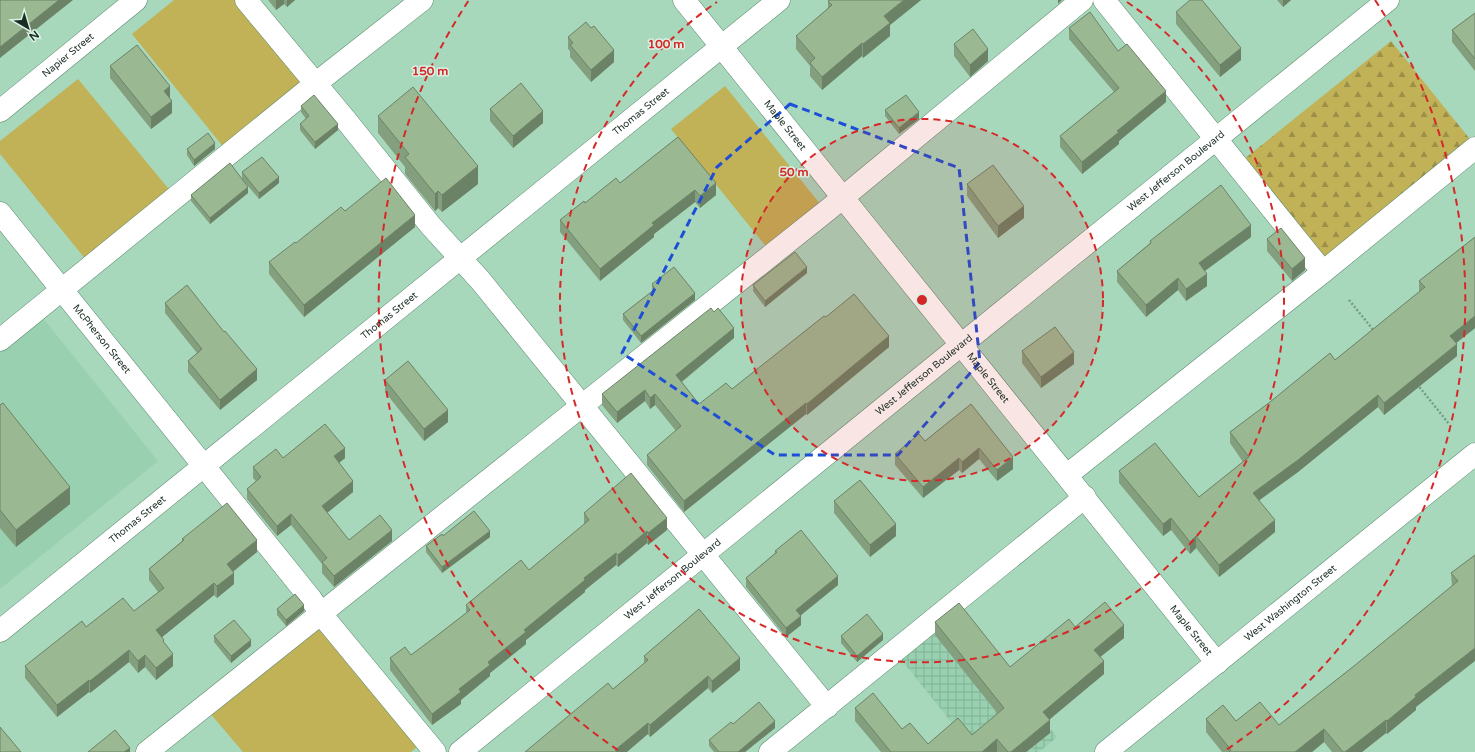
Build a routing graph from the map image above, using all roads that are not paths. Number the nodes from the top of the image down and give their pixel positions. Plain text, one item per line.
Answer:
1 (136, 0) edge
2 (246, 0) edge
3 (422, 0) edge
4 (684, 0) edge
5 (779, 0) edge
6 (1082, 0) edge
7 (1104, 0) edge
8 (1388, 0) edge
9 (722, 46) junction
10 (315, 84) junction
11 (0, 111) edge
12 (1216, 139) junction
13 (1475, 148) edge
14 (843, 197) junction
15 (0, 213) edge
16 (460, 259) junction
17 (1323, 272) junction
18 (62, 290) junction
19 (0, 340) edge
20 (961, 344) junction
21 (582, 404) junction
22 (1475, 454) edge
23 (204, 466) junction
24 (1067, 475) junction
25 (1085, 497) junction
26 (703, 554) junction
27 (321, 614) junction
28 (0, 631) edge
29 (1217, 663) junction
30 (827, 707) junction
31 (147, 752) edge
32 (435, 752) edge
33 (460, 752) edge
34 (770, 752) edge
35 (1106, 752) edge

1 - 11 street, Napier Street
2 - 10 street
3 - 10 street
4 - 9 street, Maple Street
5 - 9 street, Thomas Street
6 - 14 street
7 - 12 street
8 - 12 street, West Jefferson Boulevard
9 - 14 street, Maple Street
9 - 16 street, Thomas Street
10 - 16 street
10 - 18 street
12 - 17 street
12 - 20 street, West Jefferson Boulevard
13 - 17 street
14 - 20 street, Maple Street
14 - 21 street
15 - 18 street, McPherson Street
16 - 21 street
16 - 23 street, Thomas Street
17 - 24 street
18 - 19 street
18 - 23 street, McPherson Street
20 - 24 street, Maple Street
20 - 26 street, West Jefferson Boulevard
21 - 26 street
21 - 27 street
22 - 29 street, West Washington Street
23 - 27 street, McPherson Street
23 - 28 street, Thomas Street
24 - 25 street, Maple Street
25 - 29 street, Maple Street
25 - 30 street
26 - 30 street
26 - 33 street, West Jefferson Boulevard
27 - 31 street
27 - 32 street, McPherson Street
29 - 35 street, West Washington Street
30 - 34 street

